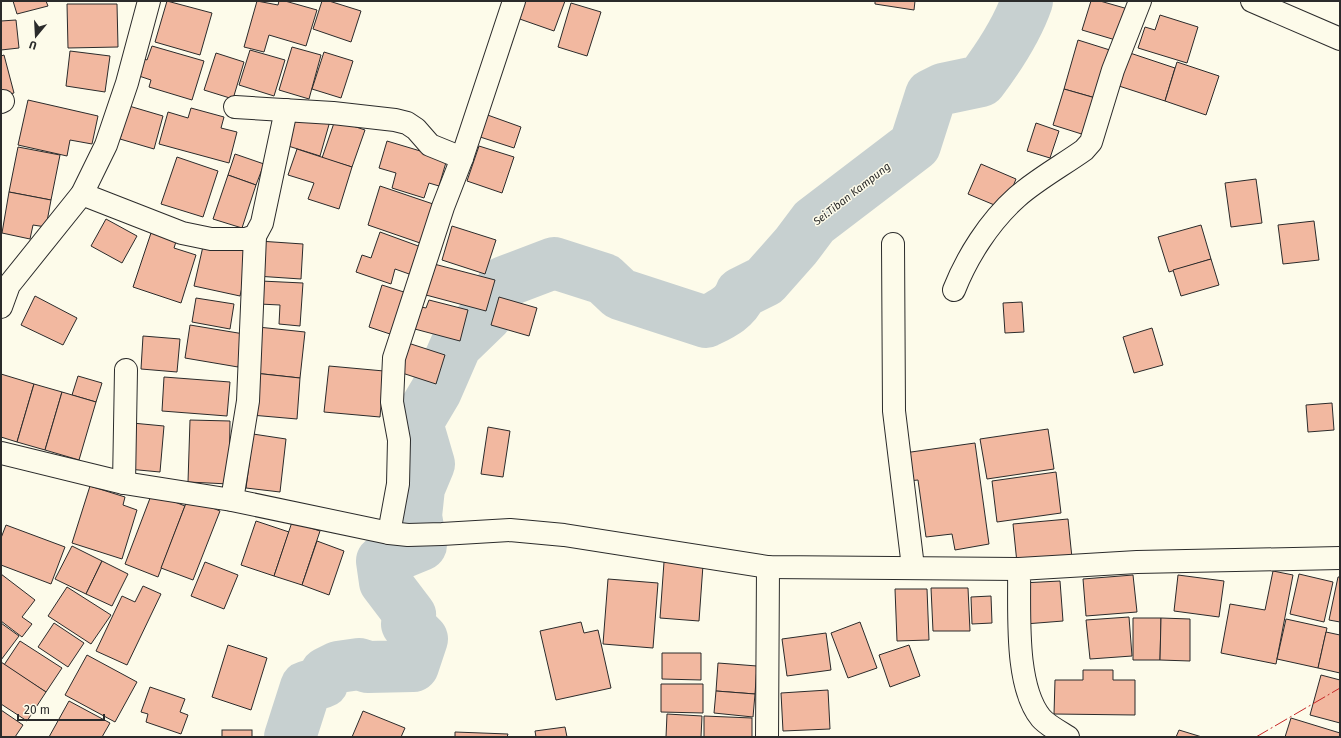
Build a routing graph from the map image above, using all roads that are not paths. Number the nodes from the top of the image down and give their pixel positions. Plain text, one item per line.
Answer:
1 (149, 1) edge
2 (514, 1) edge
3 (1140, 1) edge
4 (1252, 1) edge
5 (1340, 39) edge
6 (235, 107) dead end
7 (286, 110) junction
8 (462, 158) junction
9 (82, 194) junction
10 (255, 236) junction
11 (893, 244) dead end
12 (954, 290) dead end
13 (1, 307) edge
14 (126, 370) dead end
15 (1, 453) edge
16 (124, 483) junction
17 (232, 500) junction
18 (398, 534) junction
19 (1340, 558) edge
20 (768, 567) junction
21 (913, 567) junction
22 (1019, 569) junction
23 (767, 737) edge
24 (1068, 737) edge

1 - 9 street
2 - 8 street
3 - 12 street
4 - 5 street
6 - 7 street
7 - 8 street
7 - 10 street
8 - 18 street
9 - 10 street
9 - 13 street
10 - 17 street
11 - 21 street
14 - 16 street
15 - 16 street
16 - 17 street
17 - 18 street
18 - 20 street
19 - 22 street
20 - 21 street
20 - 23 street
21 - 22 street
22 - 24 street

